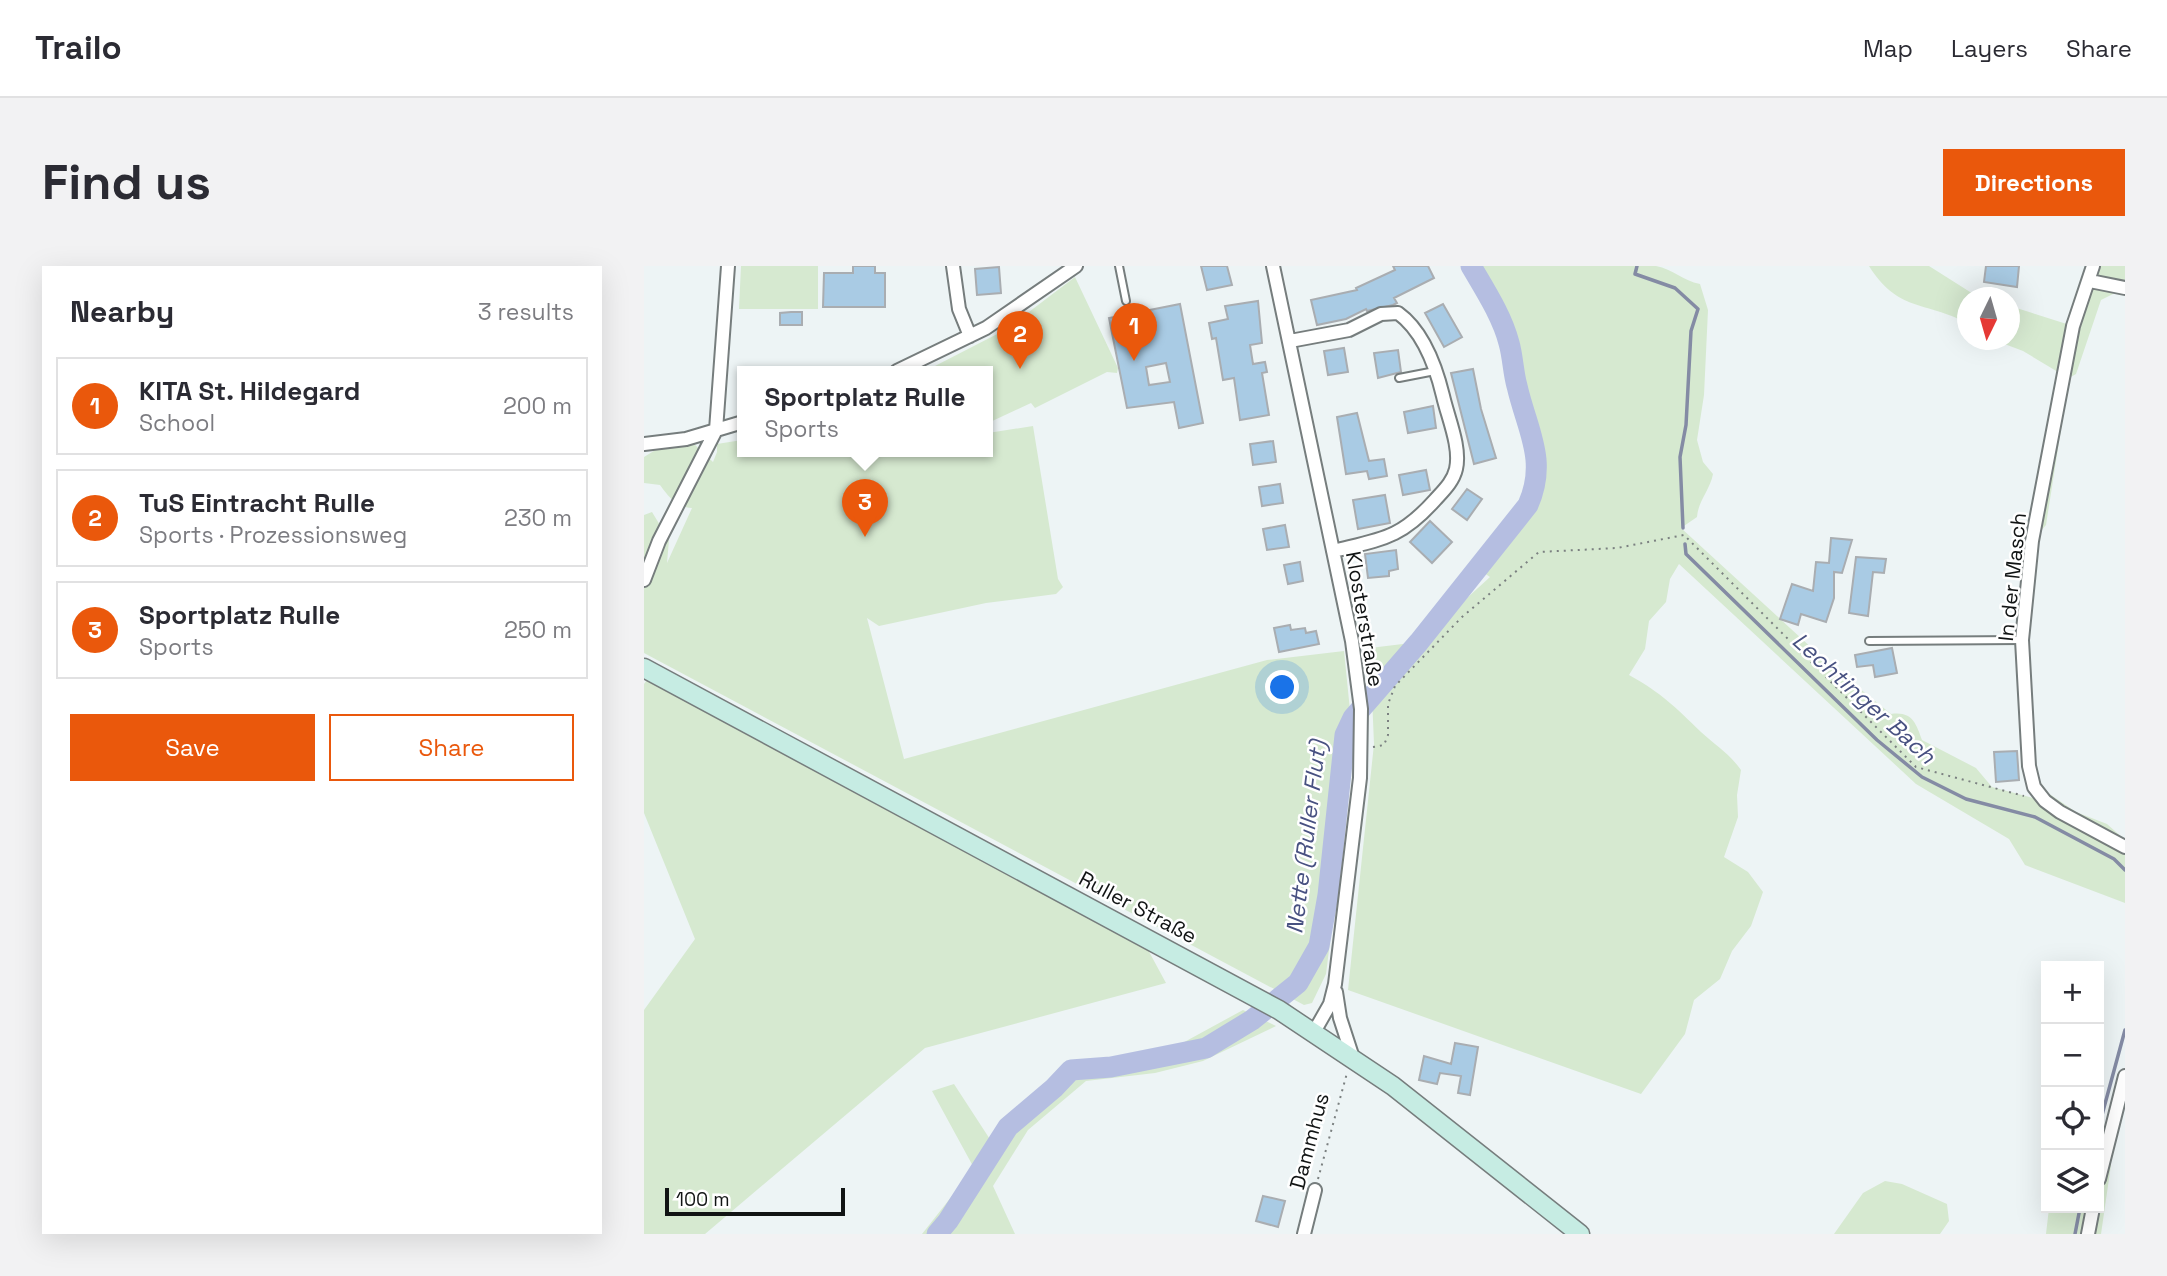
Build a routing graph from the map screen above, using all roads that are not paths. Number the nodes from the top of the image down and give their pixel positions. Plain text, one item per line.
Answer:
1 (728, 266) edge
2 (953, 266) edge
3 (1076, 266) edge
4 (1119, 266) edge
5 (1273, 266) edge
6 (2093, 266) edge
7 (2090, 281) junction
8 (2125, 288) edge
9 (1126, 301) dead end
10 (970, 337) junction
11 (1290, 341) junction
12 (908, 366) edge
13 (1435, 371) junction
14 (1399, 378) dead end
15 (737, 424) edge
16 (716, 430) junction
17 (644, 443) edge
18 (1333, 551) junction
19 (644, 580) edge
20 (2022, 640) junction
21 (1869, 641) dead end
22 (644, 668) edge
23 (2125, 847) edge
24 (1335, 984) junction
25 (1314, 1032) junction
26 (1353, 1058) junction
27 (2125, 1076) edge
28 (2104, 1159) edge
29 (1315, 1190) road end
30 (2092, 1213) edge
31 (1304, 1234) edge
32 (1580, 1234) edge
33 (2088, 1234) edge

1 - 16 street
2 - 10 street
3 - 10 street
4 - 9 lane
5 - 11 street, Klosterstraße
6 - 7 street, In der Masch
7 - 8 street
7 - 20 street, In der Masch
10 - 12 street
11 - 13 street
11 - 18 street, Klosterstraße
13 - 14 lane
13 - 18 street
15 - 16 street
16 - 17 street
16 - 19 street
18 - 24 street, Klosterstraße
20 - 21 lane
20 - 23 street, In der Masch
22 - 25 main road, Ruller Straße
24 - 25 street, Klosterstraße
24 - 26 street, Klosterstraße
25 - 26 main road, Ruller Straße
26 - 32 main road, Ruller Straße
27 - 28 street
29 - 31 street, Dammhus
30 - 33 street

